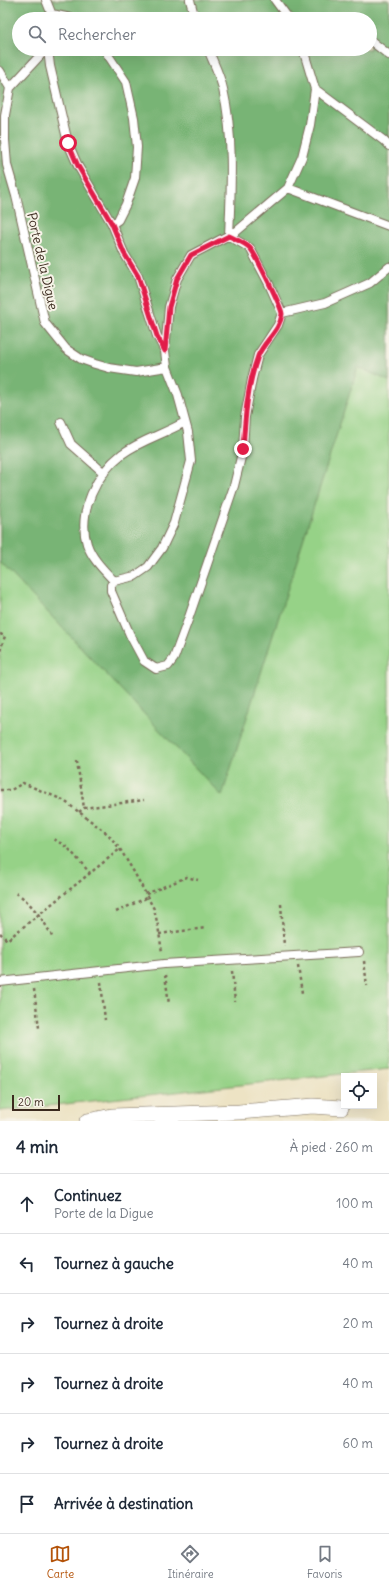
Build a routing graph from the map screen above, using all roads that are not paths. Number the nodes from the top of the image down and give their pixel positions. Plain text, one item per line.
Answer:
1 (46, 0) edge
2 (190, 0) edge
3 (275, 0) edge
4 (50, 12) edge
5 (194, 12) edge
6 (284, 12) edge
7 (377, 46) edge
8 (389, 55) edge
9 (40, 56) edge
10 (48, 56) edge
11 (109, 56) edge
12 (211, 56) edge
13 (304, 56) edge
14 (0, 71) edge
15 (10, 88) junction
16 (315, 89) junction
17 (389, 146) edge
18 (288, 188) junction
19 (112, 224) junction
20 (389, 226) edge
21 (229, 236) junction
22 (389, 267) edge
23 (282, 313) junction
24 (165, 351) junction
25 (167, 367) junction
26 (61, 422) dead end
27 (185, 422) junction
28 (104, 473) junction
29 (114, 581) junction
30 (359, 952) road end
31 (0, 982) edge
32 (341, 1108) dead end
33 (87, 1121) edge

1 - 4 lane
2 - 5 lane
3 - 6 lane
7 - 8 lane
9 - 15 lane
10 - 19 lane
11 - 19 lane
12 - 21 lane
13 - 16 lane
14 - 15 lane
15 - 25 lane, Porte de la Digue
16 - 17 lane
16 - 18 lane
18 - 20 lane
18 - 21 lane
19 - 24 lane
21 - 23 lane
21 - 24 lane
22 - 23 lane
23 - 29 lane
24 - 25 lane
25 - 27 lane
26 - 28 lane
27 - 28 lane
27 - 29 lane
28 - 29 lane
30 - 31 lane
32 - 33 street

